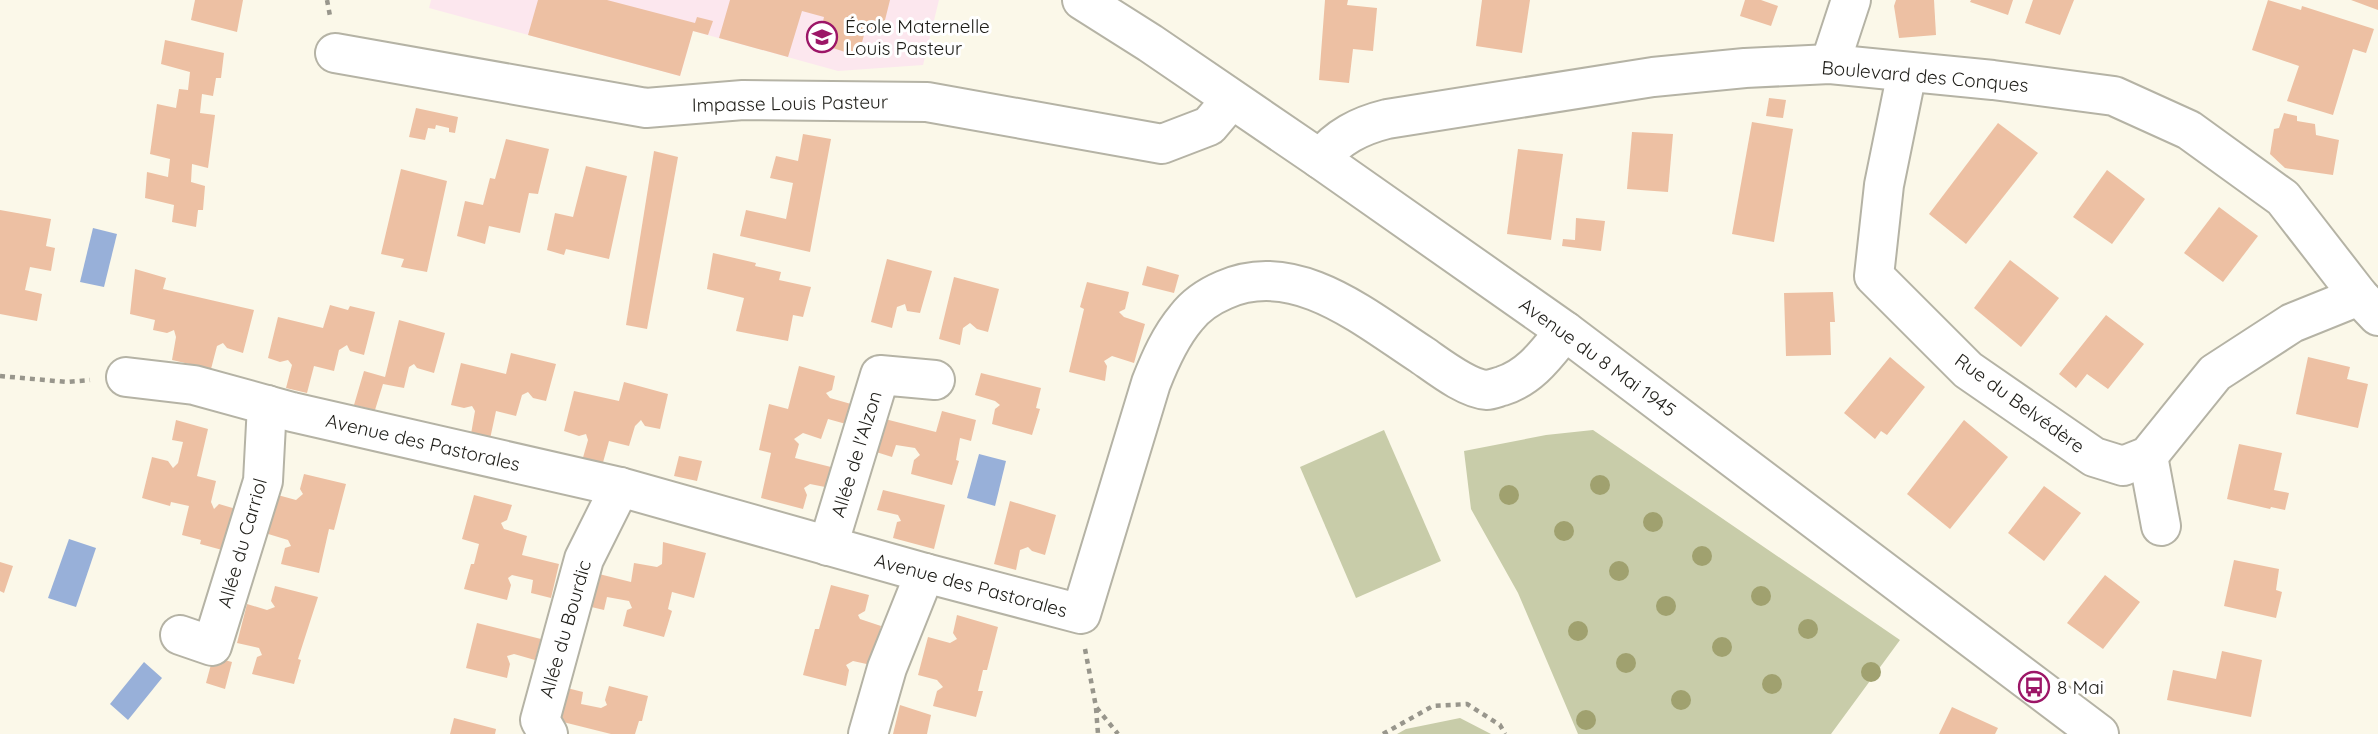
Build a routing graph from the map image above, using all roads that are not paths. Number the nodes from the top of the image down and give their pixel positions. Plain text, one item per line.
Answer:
1 (1082, 0) edge
2 (1852, 0) edge
3 (335, 53) dead end
4 (1830, 64) junction
5 (1907, 72) junction
6 (1231, 100) junction
7 (1320, 159) junction
8 (2368, 306) edge
9 (1565, 331) junction
10 (126, 377) road end
11 (935, 380) dead end
12 (268, 405) junction
13 (2148, 457) junction
14 (620, 487) junction
15 (2161, 526) dead end
16 (828, 546) junction
17 (925, 573) junction
18 (180, 635) dead end
19 (548, 734) edge
20 (869, 734) edge
21 (2099, 734) edge

1 - 6 street, Avenue du 8 Mai 1945
2 - 4 street
3 - 6 street, Impasse Louis Pasteur
4 - 5 street, Boulevard des Conques
4 - 7 street, Boulevard des Conques
5 - 8 street, Boulevard des Conques
5 - 13 street, Rue du Belvédère
6 - 7 street, Avenue du 8 Mai 1945
7 - 9 street, Avenue du 8 Mai 1945
8 - 13 street
9 - 17 street, Avenue des Pastorales
9 - 21 street, Avenue du 8 Mai 1945
10 - 12 street, Avenue des Pastorales
11 - 16 street, Allée de l'Alzon
12 - 14 street, Avenue des Pastorales
12 - 18 street, Allée du Carriol
13 - 15 street
14 - 16 street, Avenue des Pastorales
14 - 19 street, Allée du Bourdic
16 - 17 street, Avenue des Pastorales
17 - 20 street

